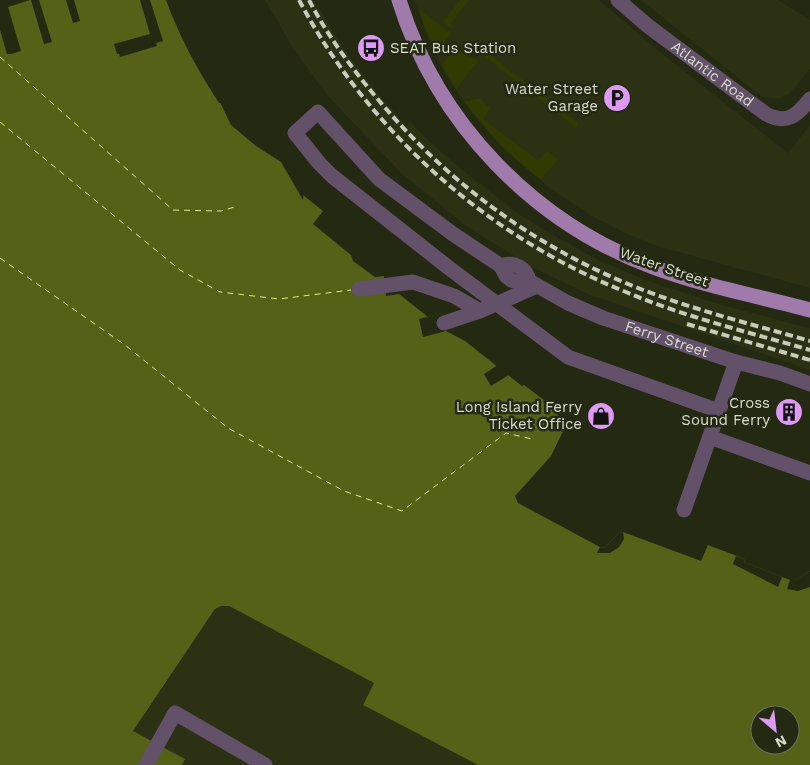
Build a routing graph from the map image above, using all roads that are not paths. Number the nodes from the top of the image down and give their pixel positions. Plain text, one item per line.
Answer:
1 (398, 0) edge
2 (618, 0) edge
3 (810, 100) edge
4 (379, 178) junction
5 (364, 200) junction
6 (533, 284) junction
7 (360, 288) dead end
8 (497, 303) junction
9 (810, 310) edge
10 (473, 314) junction
11 (444, 323) dead end
12 (736, 362) junction
13 (810, 384) edge
14 (719, 411) junction
15 (710, 437) junction
16 (810, 473) edge
17 (684, 510) dead end
18 (146, 765) edge
19 (265, 765) edge

1 - 9 main road, Water Street
2 - 3 street, Atlantic Road
4 - 5 street
4 - 5 street
4 - 6 street, Ferry Street
5 - 8 street
6 - 8 street
6 - 12 street, Ferry Street
7 - 10 street
8 - 10 street
8 - 14 street
10 - 11 street
12 - 13 street, Ferry Street
12 - 14 street
14 - 15 street
15 - 16 street
15 - 17 street
18 - 19 street

